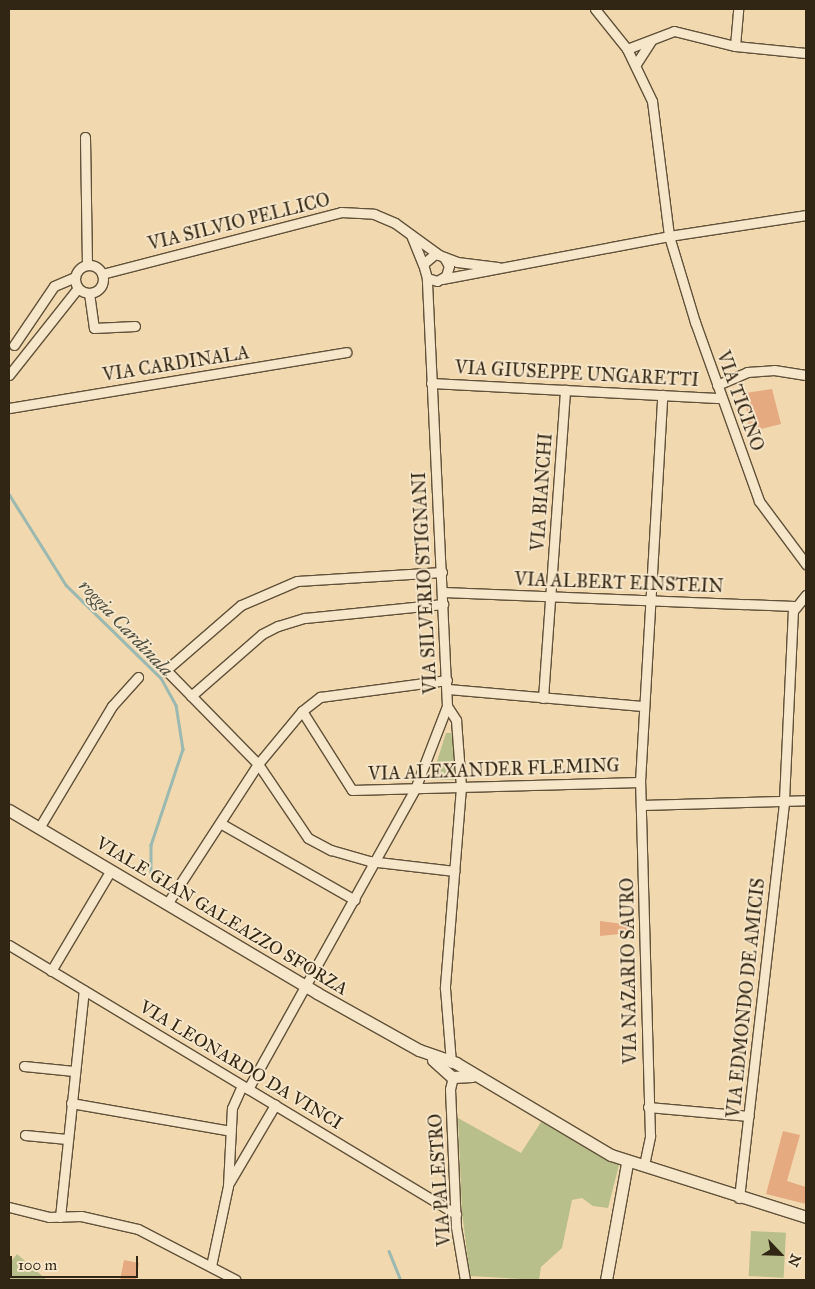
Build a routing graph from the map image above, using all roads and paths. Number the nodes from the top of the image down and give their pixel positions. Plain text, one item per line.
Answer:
1 (595, 9) edge
2 (738, 9) edge
3 (654, 38) junction
4 (734, 46) junction
5 (627, 49) junction
6 (806, 53) edge
7 (636, 64) junction
8 (85, 137) dead end
9 (806, 215) edge
10 (410, 232) junction
11 (669, 236) junction
12 (442, 256) junction
13 (423, 264) junction
14 (88, 265) junction
15 (507, 267) junction
16 (102, 274) junction
17 (75, 277) junction
18 (427, 278) junction
19 (440, 280) junction
20 (78, 288) junction
21 (89, 293) junction
22 (430, 294) junction
23 (135, 326) dead end
24 (14, 345) dead end
25 (346, 352) dead end
26 (9, 375) edge
27 (806, 375) edge
28 (431, 383) junction
29 (716, 384) junction
30 (565, 390) junction
31 (662, 395) junction
32 (722, 398) junction
33 (10, 407) edge
34 (806, 564) edge
35 (442, 572) junction
36 (443, 592) junction
37 (806, 595) edge
38 (551, 596) junction
39 (650, 601) junction
40 (443, 604) junction
41 (794, 606) junction
42 (138, 677) dead end
43 (447, 684) junction
44 (191, 696) junction
45 (543, 698) junction
46 (447, 706) junction
47 (642, 706) junction
48 (302, 711) junction
49 (258, 764) junction
50 (640, 782) junction
51 (461, 788) junction
52 (416, 789) junction
53 (784, 800) junction
54 (806, 800) edge
55 (642, 805) junction
56 (9, 810) edge
57 (220, 823) junction
58 (39, 828) junction
59 (377, 860) junction
60 (111, 870) junction
61 (454, 871) junction
62 (355, 900) junction
63 (167, 904) junction
64 (9, 945) edge
65 (51, 971) junction
66 (306, 986) junction
67 (84, 990) junction
68 (24, 1066) dead end
69 (74, 1071) junction
70 (454, 1071) junction
71 (245, 1087) junction
72 (71, 1103) junction
73 (275, 1105) junction
74 (648, 1107) junction
75 (750, 1116) junction
76 (230, 1131) junction
77 (25, 1135) dead end
78 (67, 1139) junction
79 (627, 1163) junction
80 (644, 1166) junction
81 (228, 1186) junction
82 (739, 1198) junction
83 (9, 1207) edge
84 (456, 1214) junction
85 (60, 1217) junction
86 (806, 1217) edge
87 (211, 1266) junction
88 (236, 1280) edge
89 (465, 1280) edge
90 (606, 1280) edge

1 - 5 street, VIA TICINO
2 - 4 street
3 - 4 street
3 - 5 street
3 - 7 street
4 - 6 street
5 - 7 street, VIA TICINO
7 - 11 street, VIA TICINO
8 - 14 street
9 - 11 street
10 - 12 street, VIA SILVIO PELLICO
10 - 13 street
10 - 16 street, VIA SILVIO PELLICO
11 - 15 street
11 - 29 street, VIA TICINO
12 - 13 street
12 - 15 street
12 - 19 street
13 - 18 street
14 - 16 street
14 - 17 street
15 - 19 street
16 - 21 street
17 - 20 street
17 - 24 street
18 - 19 street
18 - 22 street, VIA SILVERIO STIGNANI
19 - 22 street, VIA SILVERIO STIGNANI
20 - 21 street
20 - 26 street
21 - 23 street
22 - 28 street, VIA SILVERIO STIGNANI
25 - 33 street, VIA CARDINALA
27 - 29 street
28 - 30 street, VIA GIUSEPPE UNGARETTI
28 - 35 street, VIA SILVERIO STIGNANI
29 - 32 street, VIA TICINO
30 - 31 street, VIA GIUSEPPE UNGARETTI
30 - 38 street, VIA BIANCHI
31 - 32 street, VIA GIUSEPPE UNGARETTI
31 - 39 street, VIA NAZARIO SAURO
32 - 34 street, VIA TICINO
35 - 36 street, VIA SILVERIO STIGNANI
35 - 44 street
36 - 38 street, VIA ALBERT EINSTEIN
36 - 40 street, VIA SILVERIO STIGNANI
37 - 41 street
38 - 39 street, VIA ALBERT EINSTEIN
38 - 45 street, VIA BIANCHI
39 - 41 street, VIA ALBERT EINSTEIN
39 - 47 street, VIA NAZARIO SAURO
40 - 43 street, VIA SILVERIO STIGNANI
40 - 44 street
41 - 53 street, VIA EDMONDO DE AMICIS
42 - 58 street
43 - 45 street
43 - 46 street, VIA SILVERIO STIGNANI
43 - 48 street
44 - 49 street
45 - 47 street
46 - 51 street, VIA PALESTRO
46 - 52 street, VIA SILVERIO STIGNANI
47 - 50 street, VIA NAZARIO SAURO
48 - 49 street
48 - 52 street, VIA ALEXANDER FLEMING
49 - 57 street
49 - 59 street
50 - 51 street, VIA ALEXANDER FLEMING
50 - 55 street, VIA NAZARIO SAURO
51 - 52 street, VIA ALEXANDER FLEMING
51 - 61 street, VIA PALESTRO
52 - 59 street, VIA SILVERIO STIGNANI
53 - 54 street
53 - 55 street
53 - 75 street, VIA EDMONDO DE AMICIS
55 - 74 street, VIA NAZARIO SAURO
56 - 58 street, VIALE GIAN GALEAZZO SFORZA
57 - 62 street
57 - 63 street
58 - 60 street, VIALE GIAN GALEAZZO SFORZA
59 - 61 street
59 - 62 street, VIA SILVERIO STIGNANI
60 - 63 street, VIALE GIAN GALEAZZO SFORZA
60 - 65 street
61 - 70 street, VIA PALESTRO
62 - 66 street, VIA SILVERIO STIGNANI
63 - 66 street, VIALE GIAN GALEAZZO SFORZA
64 - 65 street, VIA LEONARDO DA VINCI
65 - 67 street, VIA LEONARDO DA VINCI
66 - 70 street, VIALE GIAN GALEAZZO SFORZA
66 - 71 street, VIA SILVERIO STIGNANI
67 - 69 street
67 - 71 street, VIA LEONARDO DA VINCI
68 - 69 street
69 - 72 street
70 - 79 street, VIALE GIAN GALEAZZO SFORZA
70 - 84 street, VIA PALESTRO
71 - 73 street, VIA LEONARDO DA VINCI
71 - 76 street, VIA SILVERIO STIGNANI
72 - 76 street
72 - 78 street
73 - 81 street
73 - 84 street, VIA LEONARDO DA VINCI
74 - 75 street
74 - 80 street, VIA NAZARIO SAURO
75 - 82 street, VIA EDMONDO DE AMICIS
76 - 81 street, VIA SILVERIO STIGNANI
77 - 78 street
78 - 85 street
79 - 80 street, VIALE GIAN GALEAZZO SFORZA
79 - 90 street
80 - 82 street, VIALE GIAN GALEAZZO SFORZA
81 - 87 street
82 - 86 street, VIALE GIAN GALEAZZO SFORZA
83 - 85 street
84 - 89 street, VIA PALESTRO
85 - 87 street
87 - 88 street

